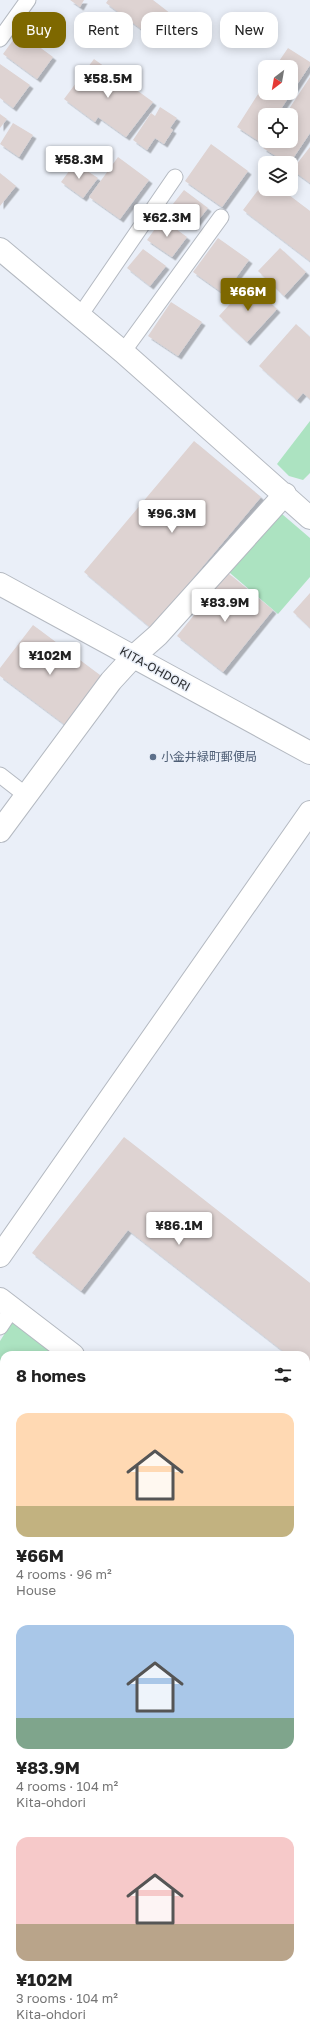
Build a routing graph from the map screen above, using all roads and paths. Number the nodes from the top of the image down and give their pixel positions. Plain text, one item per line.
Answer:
1 (28, 0) edge
2 (0, 39) edge
3 (175, 177) dead end
4 (221, 217) dead end
5 (0, 249) edge
6 (79, 317) junction
7 (123, 352) junction
8 (285, 494) junction
9 (310, 518) edge
10 (0, 584) edge
11 (133, 657) junction
12 (310, 753) edge
13 (0, 775) edge
14 (27, 796) junction
15 (310, 812) edge
16 (0, 831) edge
17 (0, 1256) edge
18 (6, 1304) edge
19 (0, 1327) edge
20 (67, 1351) edge

1 - 2 lane
3 - 6 lane
4 - 7 lane
5 - 6 street
6 - 7 street
7 - 8 street
8 - 9 street
8 - 11 street
10 - 11 street, KITA-OHDORI
11 - 12 street, KITA-OHDORI
11 - 14 street
13 - 14 lane
14 - 16 street
15 - 17 street
18 - 19 lane
18 - 20 street

